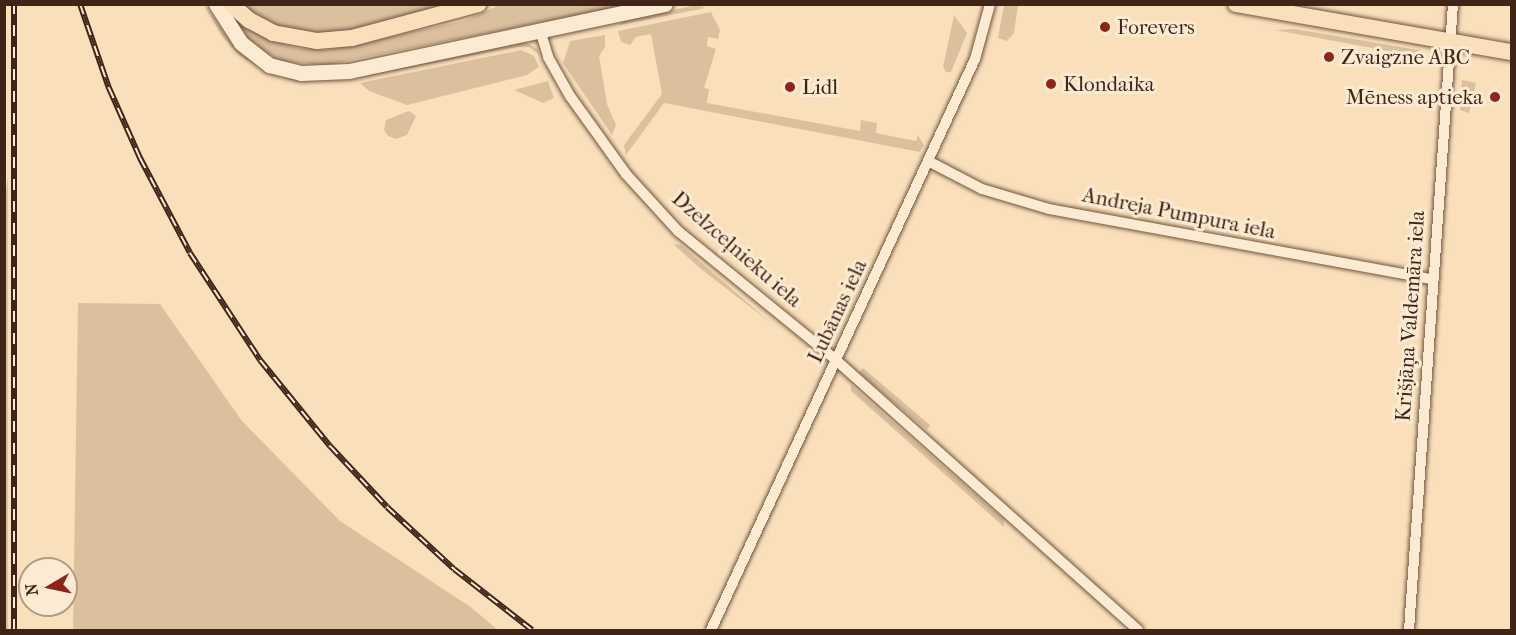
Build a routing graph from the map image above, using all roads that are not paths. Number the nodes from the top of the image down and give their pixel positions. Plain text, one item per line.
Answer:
1 (216, 4) edge
2 (231, 4) edge
3 (479, 4) edge
4 (665, 4) edge
5 (990, 4) edge
6 (1236, 4) edge
7 (1453, 4) edge
8 (540, 30) junction
9 (1450, 41) junction
10 (1512, 52) edge
11 (928, 161) junction
12 (1431, 279) junction
13 (836, 360) junction
14 (711, 630) edge
15 (1138, 630) edge
16 (1409, 630) edge

1 - 8 main road
2 - 3 main road
4 - 8 main road
5 - 11 street, Lubānas iela
6 - 9 main road
7 - 9 street, Krišjāņa Valdemāra iela
8 - 13 street, Dzelzceļnieku iela
9 - 10 main road
9 - 12 street, Krišjāņa Valdemāra iela
11 - 12 street, Andreja Pumpura iela
11 - 13 street, Lubānas iela
12 - 16 street, Krišjāņa Valdemāra iela
13 - 14 street, Lubānas iela
13 - 15 street, Dzelzceļnieku iela

